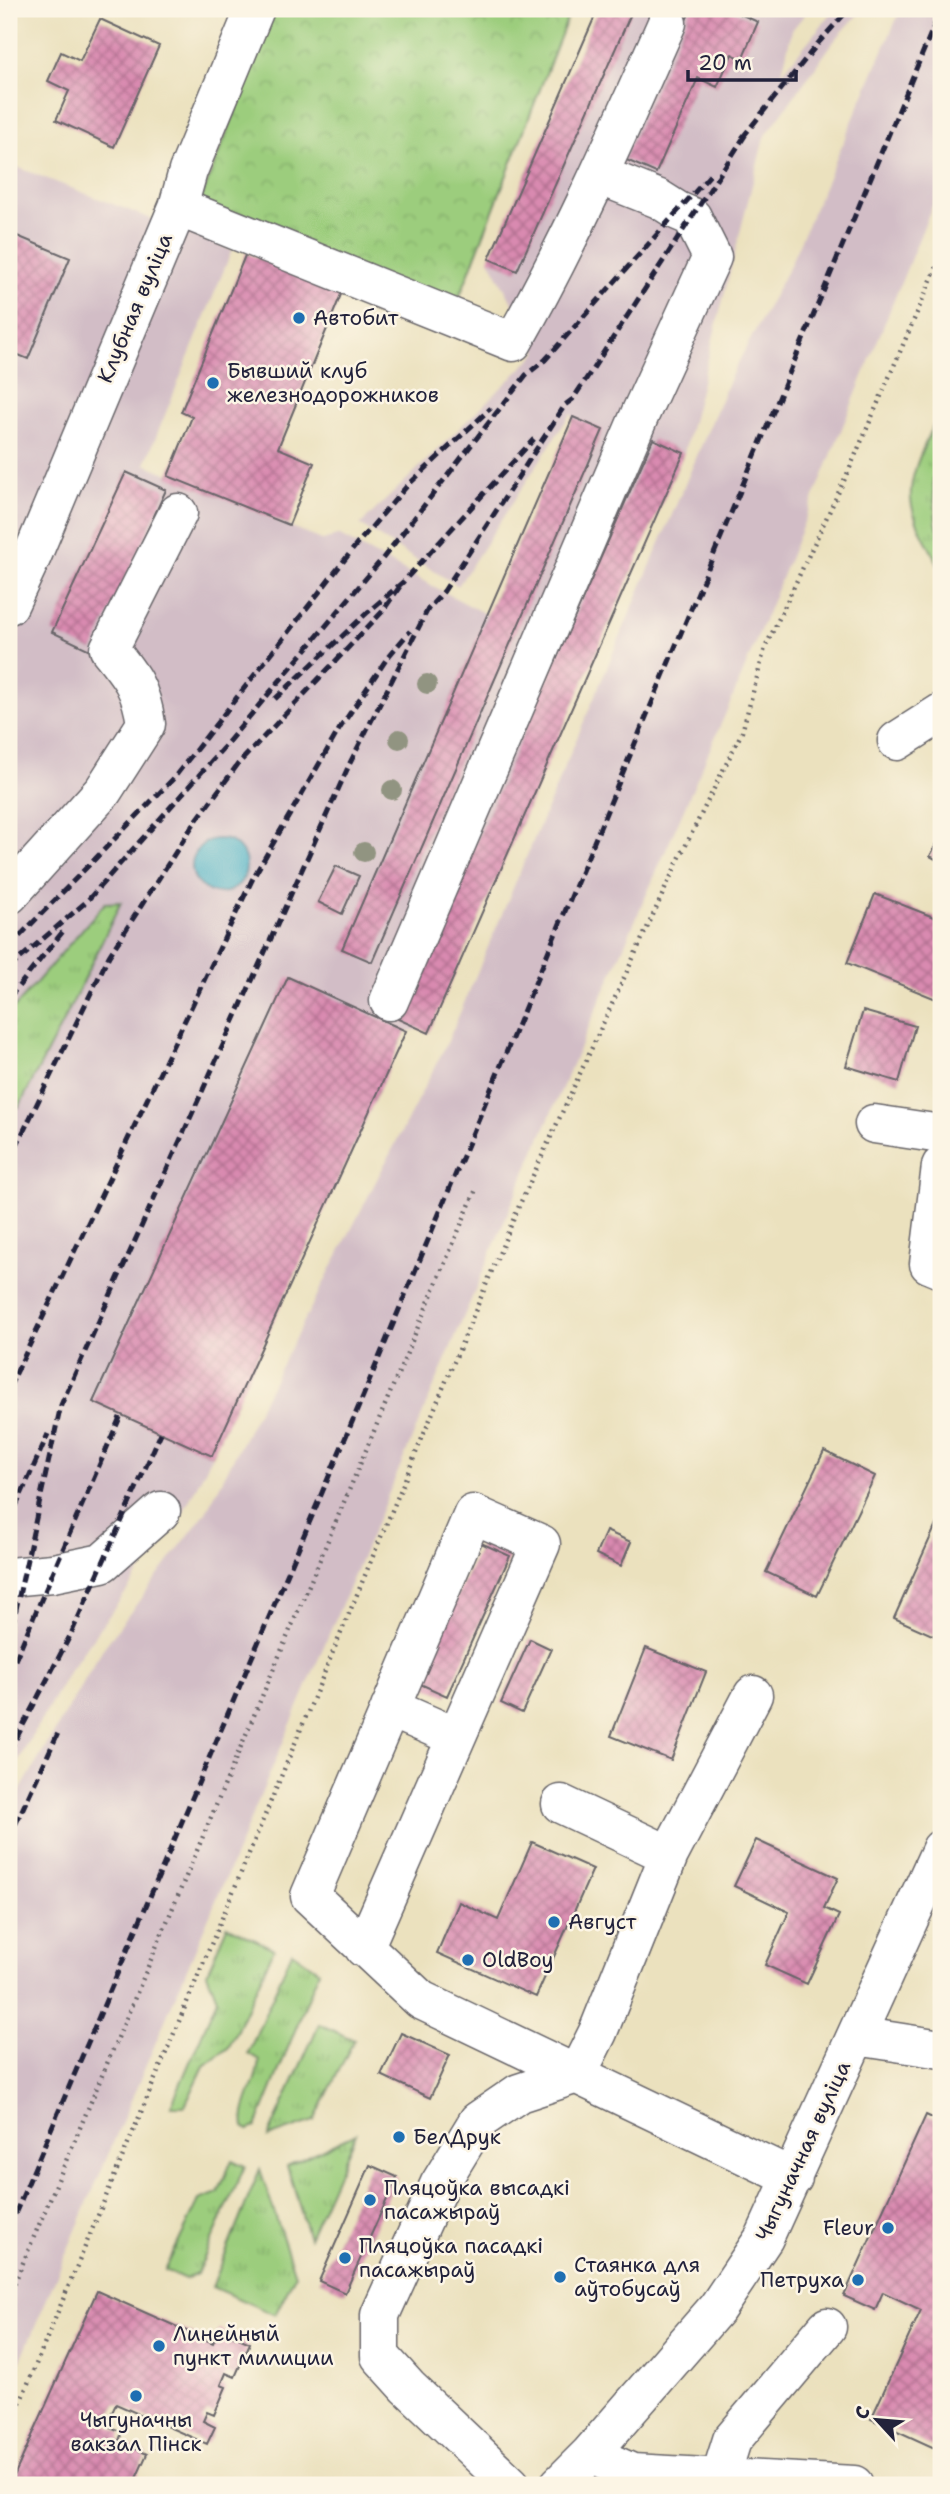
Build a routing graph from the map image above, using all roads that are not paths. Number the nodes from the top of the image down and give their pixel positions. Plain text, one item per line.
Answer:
1 (255, 9) edge
2 (667, 23) dead end
3 (598, 176) junction
4 (178, 207) junction
5 (177, 513) dead end
6 (20, 556) edge
7 (9, 606) edge
8 (941, 713) edge
9 (897, 741) dead end
10 (9, 895) edge
11 (388, 1002) dead end
12 (874, 1124) dead end
13 (941, 1134) edge
14 (941, 1166) edge
15 (941, 1269) edge
16 (161, 1511) dead end
17 (9, 1577) edge
18 (753, 1695) dead end
19 (390, 1708) junction
20 (456, 1737) junction
21 (561, 1804) dead end
22 (941, 1849) edge
23 (669, 1855) junction
24 (365, 1948) junction
25 (857, 2036) junction
26 (941, 2049) edge
27 (577, 2074) junction
28 (793, 2178) junction
29 (827, 2327) dead end
30 (590, 2454) junction
31 (720, 2478) junction
32 (512, 2485) edge
33 (559, 2485) edge
34 (854, 2485) edge

1 - 4 street, Клубная вуліца
2 - 3 street
3 - 4 street
3 - 11 street
4 - 6 street, Клубная вуліца
5 - 10 street
6 - 7 street, Клубная вуліца
8 - 9 street
12 - 13 street
14 - 15 street
16 - 17 street
18 - 23 street
19 - 20 street
19 - 20 street
19 - 24 street
20 - 24 street
21 - 23 street
22 - 25 street, Чыгуначная вуліца
23 - 27 street
24 - 27 street
25 - 26 street
25 - 28 street, Чыгуначная вуліца
27 - 28 street
27 - 32 street
28 - 30 street, Чыгуначная вуліца
29 - 31 street
30 - 31 street
30 - 33 street, Чыгуначная вуліца
31 - 34 street

